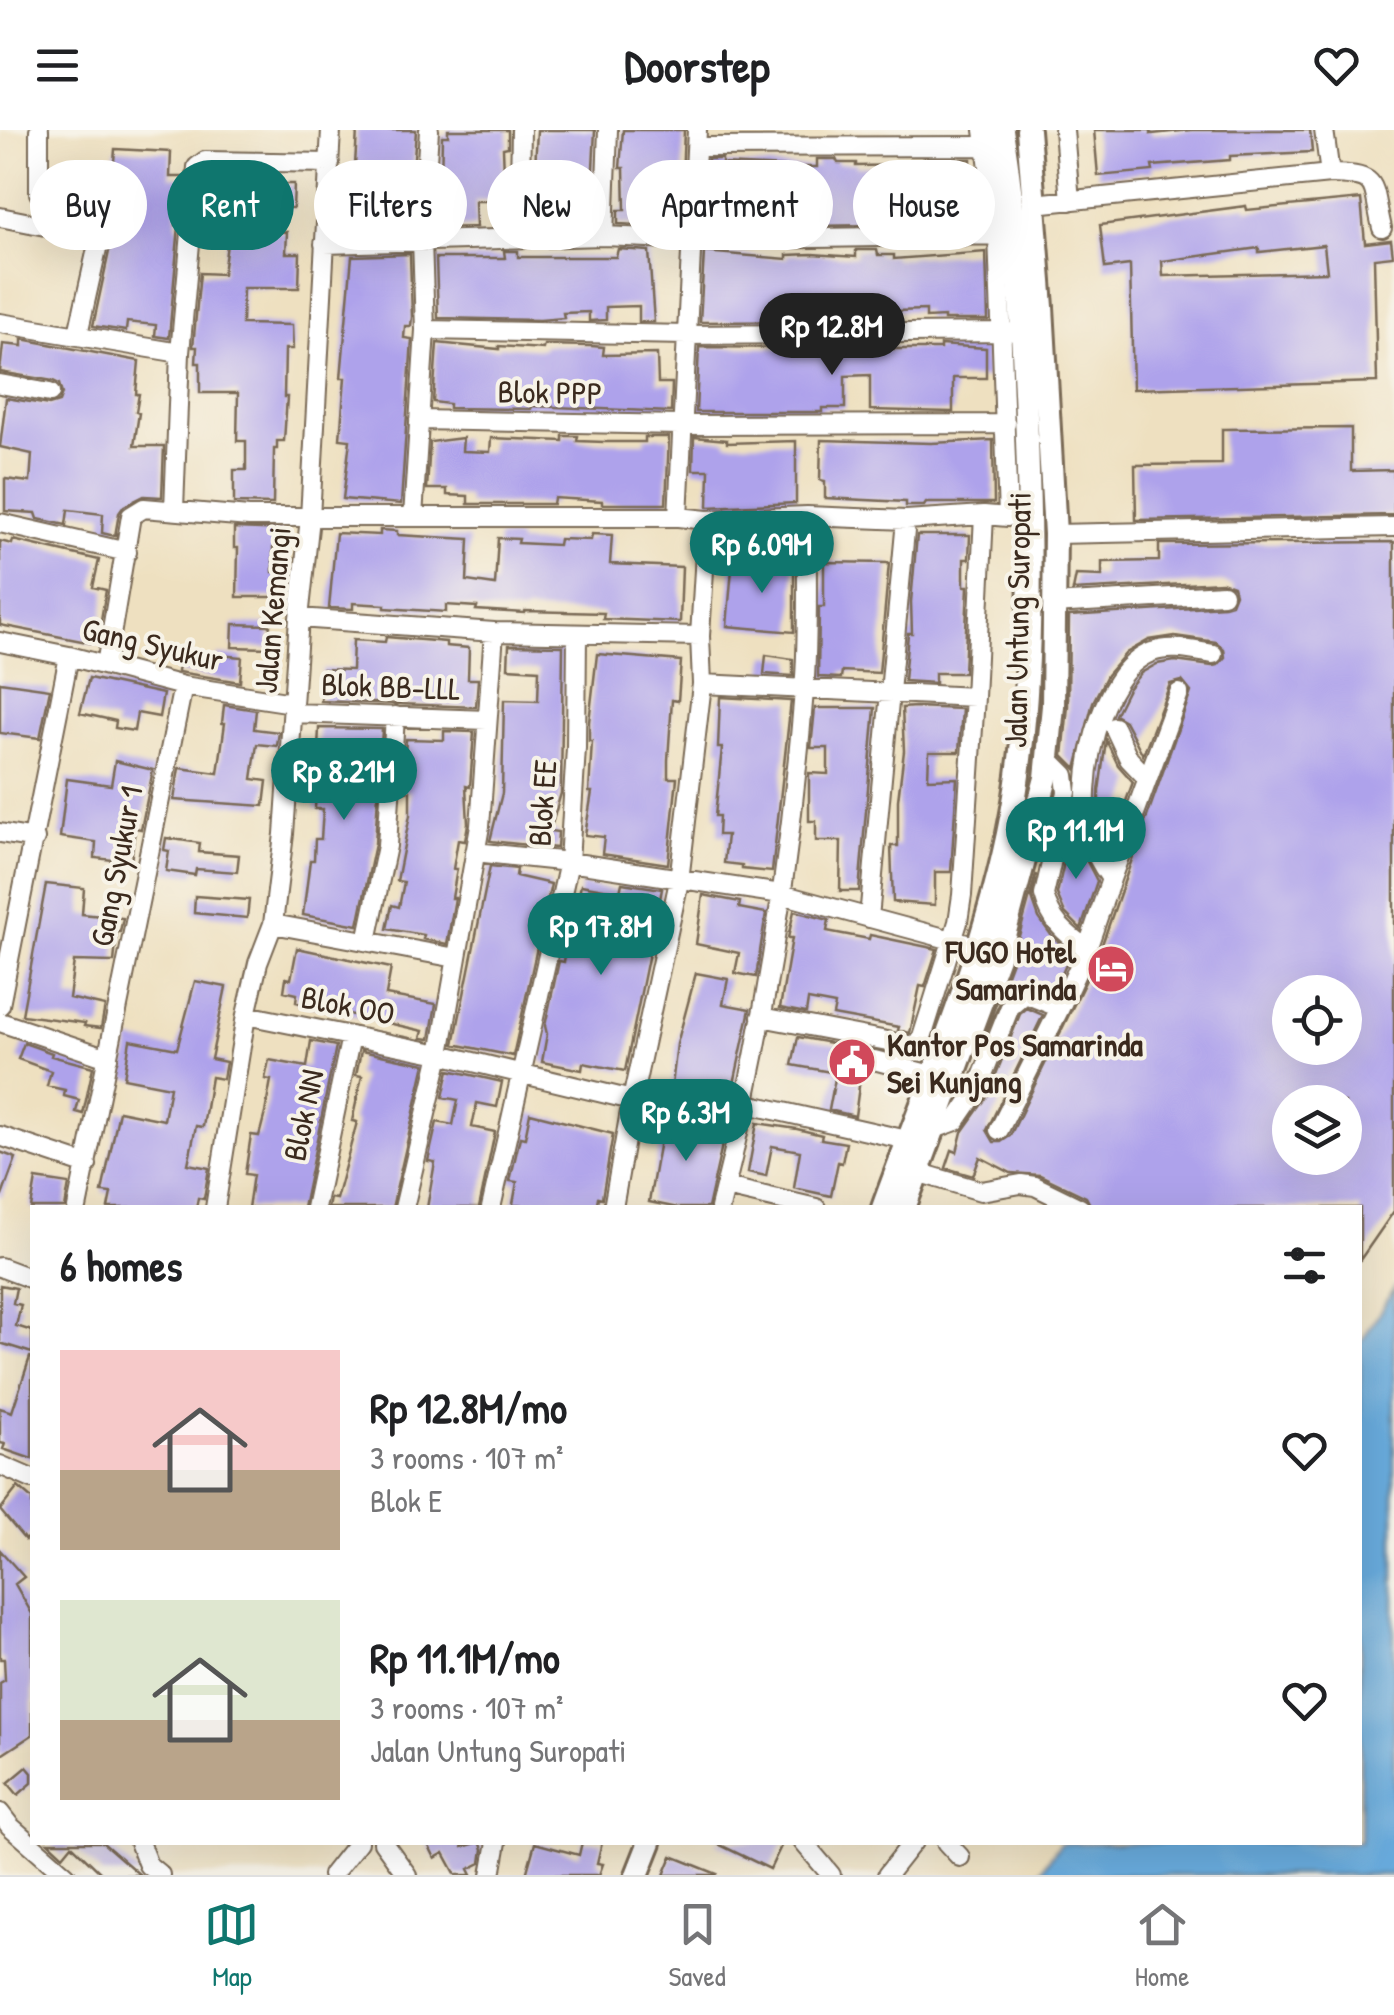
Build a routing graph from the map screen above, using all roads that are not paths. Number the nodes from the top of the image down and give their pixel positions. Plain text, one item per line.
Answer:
1 (40, 130) edge
2 (331, 130) edge
3 (429, 130) edge
4 (521, 130) edge
5 (608, 130) edge
6 (1028, 130) edge
7 (1064, 130) edge
8 (1324, 130) edge
9 (994, 138) edge
10 (697, 139) edge
11 (40, 160) edge
12 (330, 160) edge
13 (427, 160) edge
14 (520, 160) edge
15 (314, 162) edge
16 (1330, 174) junction
17 (606, 183) edge
18 (1070, 200) junction
19 (1034, 204) junction
20 (0, 217) edge
21 (1382, 228) dead end
22 (1007, 235) junction
23 (833, 238) edge
24 (324, 250) edge
25 (422, 250) edge
26 (692, 250) edge
27 (0, 323) edge
28 (425, 330) junction
29 (1012, 332) junction
30 (78, 334) junction
31 (687, 335) junction
32 (180, 353) junction
33 (0, 384) edge
34 (50, 394) dead end
35 (419, 420) junction
36 (1006, 424) junction
37 (680, 425) junction
38 (174, 509) junction
39 (984, 515) junction
40 (807, 516) junction
41 (412, 517) junction
42 (678, 517) junction
43 (1019, 517) junction
44 (310, 518) junction
45 (707, 520) junction
46 (906, 520) junction
47 (0, 523) edge
48 (1394, 528) edge
49 (1054, 534) junction
50 (127, 552) junction
51 (1223, 594) dead end
52 (1054, 604) junction
53 (299, 618) junction
54 (494, 632) junction
55 (577, 634) junction
56 (700, 636) junction
57 (0, 642) edge
58 (1213, 654) dead end
59 (70, 656) junction
60 (106, 665) junction
61 (702, 684) junction
62 (183, 686) junction
63 (804, 687) junction
64 (888, 693) junction
65 (1179, 693) dead end
66 (975, 697) junction
67 (293, 708) junction
68 (395, 716) junction
69 (487, 720) junction
70 (1114, 727) dead end
71 (1048, 758) junction
72 (1147, 778) junction
73 (0, 833) edge
74 (35, 840) junction
75 (475, 852) junction
76 (569, 862) junction
77 (1111, 879) junction
78 (679, 880) junction
79 (781, 894) junction
80 (869, 918) junction
81 (273, 924) junction
82 (367, 941) junction
83 (952, 941) junction
84 (989, 950) junction
85 (1087, 950) junction
86 (456, 958) junction
87 (0, 1006) edge
88 (1060, 1008) junction
89 (246, 1015) junction
90 (760, 1018) junction
91 (0, 1022) edge
92 (351, 1036) junction
93 (440, 1054) junction
94 (108, 1058) junction
95 (874, 1060) dead end
96 (520, 1072) junction
97 (931, 1074) junction
98 (632, 1100) junction
99 (741, 1110) junction
100 (919, 1130) junction
101 (999, 1130) dead end
102 (0, 1136) edge
103 (87, 1165) junction
104 (917, 1172) junction
105 (726, 1187) junction
106 (79, 1205) edge
107 (216, 1205) edge
108 (316, 1205) edge
109 (405, 1205) edge
110 (492, 1205) edge
111 (614, 1205) edge
112 (721, 1205) edge
113 (803, 1205) edge
114 (884, 1205) edge
115 (905, 1205) edge
116 (1074, 1205) edge
117 (0, 1268) edge
118 (30, 1278) edge
119 (0, 1465) edge
120 (30, 1478) edge
121 (0, 1812) edge
122 (30, 1844) edge
123 (32, 1845) edge
124 (140, 1845) edge
125 (356, 1845) edge
126 (385, 1845) edge
127 (497, 1845) edge
128 (649, 1845) edge
129 (806, 1845) edge
130 (911, 1845) edge
131 (949, 1845) edge
132 (960, 1858) dead end
133 (66, 1875) edge
134 (160, 1875) edge
135 (332, 1875) edge
136 (407, 1875) edge
137 (491, 1875) edge
138 (637, 1875) edge
139 (832, 1875) edge
140 (887, 1875) edge

1 - 11 street
2 - 12 street, Jalan Kemangi
3 - 13 street
4 - 14 street
5 - 17 street
6 - 19 main road, Jalan Untung Suropati
7 - 18 street
8 - 16 street
9 - 10 street
9 - 22 main road, Jalan Untung Suropati
15 - 32 street
16 - 18 street
16 - 21 street
18 - 19 street
19 - 49 main road, Jalan Untung Suropati
20 - 30 street
22 - 23 street
22 - 29 main road, Jalan Untung Suropati
24 - 44 street, Jalan Kemangi
25 - 28 street
26 - 31 street
27 - 30 street
28 - 31 street
28 - 35 street
29 - 31 street
29 - 36 street
29 - 43 main road, Jalan Untung Suropati
30 - 32 street
31 - 37 street
32 - 38 street
33 - 34 street
35 - 37 street, Blok PPP
35 - 41 street
36 - 37 street, Blok PPP
36 - 43 street
37 - 42 street
38 - 44 street
38 - 50 street
39 - 43 street
39 - 46 street
39 - 66 street
40 - 45 street
40 - 46 street
40 - 63 street
41 - 42 street
41 - 44 street
42 - 45 street
43 - 84 main road, Jalan Untung Suropati
44 - 53 street, Jalan Kemangi
45 - 56 street
46 - 64 street
47 - 50 street
48 - 49 street
49 - 52 main road, Jalan Untung Suropati
50 - 60 street
51 - 52 street
52 - 71 main road, Jalan Untung Suropati
53 - 54 street
53 - 67 street, Jalan Kemangi
54 - 55 street
54 - 69 street
55 - 56 street
55 - 76 street, Blok EE
56 - 61 street
57 - 59 street, Gang Syukur
58 - 77 street
59 - 60 street, Gang Syukur
59 - 74 street
60 - 62 street, Gang Syukur
61 - 63 street
61 - 78 street
62 - 67 street, Gang Syukur
62 - 94 street, Gang Syukur 1
63 - 64 street
63 - 79 street
64 - 66 street
64 - 80 street
65 - 72 street
66 - 83 street
67 - 68 street, Blok BB-LLL
67 - 81 street, Jalan Kemangi
68 - 69 street, Blok BB-LLL
68 - 82 street
69 - 75 street
70 - 72 street
71 - 84 main road, Jalan Untung Suropati
71 - 85 street
72 - 77 street
73 - 74 street
74 - 87 street
75 - 76 street
75 - 86 street
76 - 78 street
76 - 96 street, Blok EE
77 - 85 street
78 - 79 street
78 - 98 street
79 - 80 street
79 - 90 street
80 - 83 street
81 - 82 street
81 - 89 street, Jalan Kemangi
82 - 86 street
83 - 84 street
83 - 90 street
84 - 97 main road, Jalan Untung Suropati
84 - 100 main road, Jalan Untung Suropati
85 - 88 street
86 - 93 street
88 - 100 street
88 - 101 street
89 - 92 street, Blok OO
89 - 107 street, Jalan Kemangi
90 - 99 street
91 - 94 street
92 - 93 street, Blok OO
92 - 108 street, Blok NN
93 - 96 street, Blok OO
93 - 109 street
94 - 103 street, Gang Syukur 1
95 - 97 street
96 - 98 street, Blok OO
96 - 110 street, Blok EE
97 - 100 main road, Jalan Untung Suropati
98 - 99 street, Blok OO
98 - 111 street
99 - 100 street, Blok OO
99 - 105 street
100 - 104 main road, Jalan Untung Suropati
100 - 114 main road, Jalan Untung Suropati
102 - 103 street
103 - 106 street, Gang Syukur 1
104 - 115 main road, Jalan Untung Suropati
104 - 116 street
105 - 112 street
105 - 113 street
117 - 118 street
119 - 120 street
121 - 122 street
123 - 133 street
124 - 134 street
125 - 135 street
126 - 136 street
127 - 137 street
128 - 138 main road
129 - 139 street
130 - 140 street
131 - 132 street

